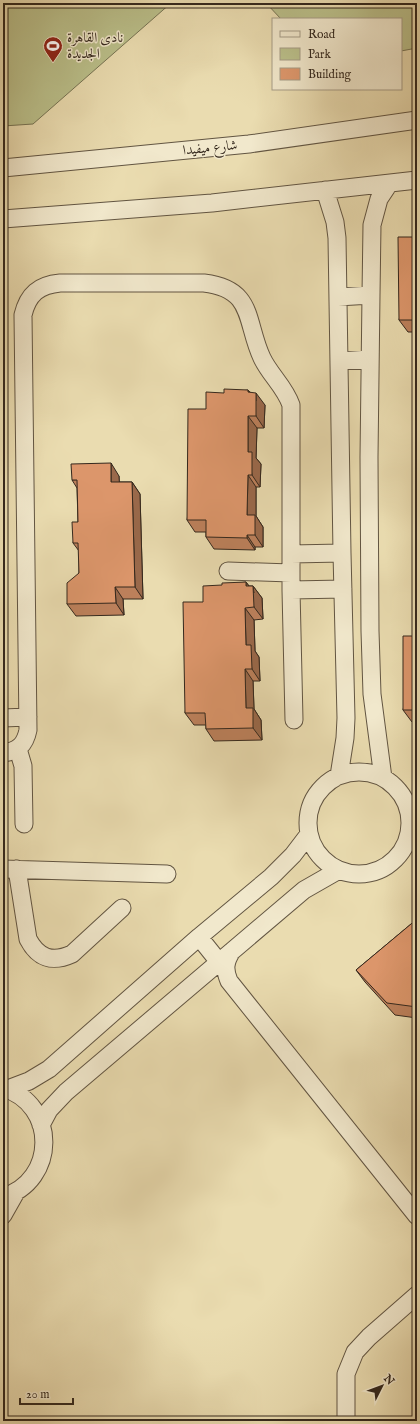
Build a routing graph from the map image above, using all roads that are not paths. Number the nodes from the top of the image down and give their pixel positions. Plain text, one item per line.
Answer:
1 (417, 120) edge
2 (3, 168) edge
3 (417, 180) edge
4 (389, 184) junction
5 (325, 190) junction
6 (3, 219) edge
7 (371, 295) junction
8 (338, 297) junction
9 (370, 359) junction
10 (339, 361) junction
11 (342, 553) junction
12 (291, 554) junction
13 (228, 571) dead end
14 (291, 573) junction
15 (343, 589) junction
16 (291, 590) junction
17 (28, 717) junction
18 (3, 718) edge
19 (294, 720) dead end
20 (11, 751) edge
21 (339, 776) junction
22 (383, 778) junction
23 (410, 798) edge
24 (24, 824) dead end
25 (309, 834) junction
26 (410, 845) edge
27 (10, 869) edge
28 (339, 870) junction
29 (167, 874) dead end
30 (122, 908) dead end
31 (199, 937) junction
32 (226, 956) junction
33 (5, 1089) edge
34 (41, 1125) junction
35 (10, 1195) edge
36 (3, 1215) edge
37 (417, 1216) edge
38 (417, 1295) edge
39 (346, 1421) edge

1 - 2 street, شارع ميفيدا
3 - 4 street
4 - 5 street
4 - 7 street
5 - 6 street
5 - 8 street
7 - 8 street
7 - 9 street
8 - 10 street
9 - 10 street
9 - 22 street
10 - 11 street
11 - 12 street
11 - 15 street
12 - 14 street
12 - 17 street
13 - 14 street
14 - 16 street
15 - 16 street
15 - 21 street
16 - 19 street
17 - 18 street
17 - 20 street
20 - 24 street
21 - 22 street
21 - 25 street
22 - 23 street
23 - 26 street
25 - 28 street
25 - 31 street
26 - 28 street
27 - 29 street
27 - 30 street
28 - 32 street
31 - 32 street
31 - 33 street
32 - 34 street
32 - 37 street
33 - 34 street
34 - 35 street
35 - 36 street
38 - 39 street

